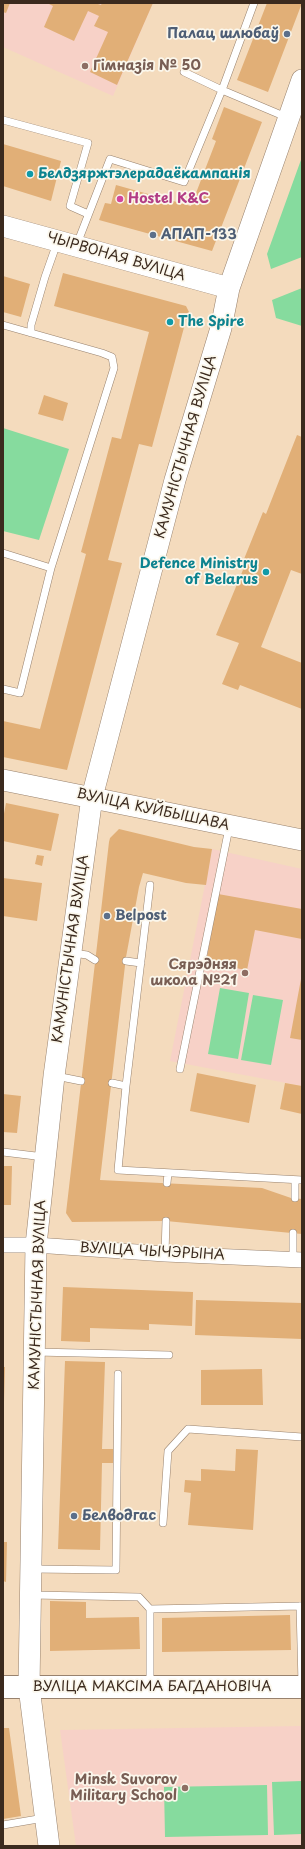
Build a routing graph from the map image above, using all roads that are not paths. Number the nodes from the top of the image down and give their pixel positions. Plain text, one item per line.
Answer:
1 (254, 3) edge
2 (184, 72) dead end
3 (302, 80) edge
4 (222, 90) junction
5 (288, 118) junction
6 (3, 120) edge
7 (88, 214) junction
8 (3, 226) edge
9 (67, 243) junction
10 (229, 288) junction
11 (3, 325) edge
12 (31, 333) junction
13 (3, 553) edge
14 (52, 568) junction
15 (3, 689) edge
16 (3, 780) edge
17 (92, 797) junction
18 (229, 826) junction
19 (302, 840) edge
20 (150, 885) dead end
21 (71, 953) junction
22 (95, 960) dead end
23 (126, 961) dead end
24 (140, 963) junction
25 (180, 1070) dead end
26 (54, 1076) junction
27 (81, 1081) dead end
28 (112, 1083) dead end
29 (126, 1086) junction
30 (3, 1152) edge
31 (46, 1157) junction
32 (168, 1173) junction
33 (298, 1180) edge
34 (167, 1183) dead end
35 (295, 1198) dead end
36 (166, 1222) dead end
37 (293, 1233) dead end
38 (3, 1245) edge
39 (36, 1245) junction
40 (165, 1254) junction
41 (298, 1260) edge
42 (35, 1352) junction
43 (169, 1356) dead end
44 (118, 1374) dead end
45 (302, 1437) edge
46 (163, 1523) dead end
47 (30, 1569) junction
48 (30, 1596) junction
49 (301, 1606) edge
50 (150, 1609) junction
51 (3, 1687) edge
52 (29, 1687) junction
53 (150, 1687) junction
54 (302, 1687) edge
55 (45, 1818) junction
56 (3, 1825) edge
57 (49, 1846) edge

1 - 4 lane
2 - 4 lane
3 - 5 street, КАМУНІСТЫЧНАЯ ВУЛІЦА
4 - 5 lane
4 - 7 lane
5 - 10 street, КАМУНІСТЫЧНАЯ ВУЛІЦА
6 - 7 lane
7 - 9 lane
8 - 9 street, ЧЫРВОНАЯ ВУЛІЦА
9 - 10 street, ЧЫРВОНАЯ ВУЛІЦА
9 - 12 lane
10 - 17 street, КАМУНІСТЫЧНАЯ ВУЛІЦА
11 - 12 lane
12 - 14 lane
13 - 14 lane
14 - 15 lane
16 - 17 street, ВУЛІЦА КУЙБЫШАВА
17 - 18 street, ВУЛІЦА КУЙБЫШАВА
17 - 21 street, КАМУНІСТЫЧНАЯ ВУЛІЦА
18 - 19 street, ВУЛІЦА КУЙБЫШАВА
18 - 25 lane
20 - 24 lane
21 - 22 lane
21 - 26 street, КАМУНІСТЫЧНАЯ ВУЛІЦА
23 - 24 lane
24 - 29 lane
26 - 27 lane
26 - 31 street, КАМУНІСТЫЧНАЯ ВУЛІЦА
28 - 29 lane
29 - 32 lane
30 - 31 lane
31 - 39 street, КАМУНІСТЫЧНАЯ ВУЛІЦА
32 - 33 lane
32 - 34 lane
33 - 35 lane
36 - 40 lane
37 - 41 lane
38 - 39 street, ВУЛІЦА ЧЫЧЭРЫНА
39 - 40 street, ВУЛІЦА ЧЫЧЭРЫНА
39 - 42 street, КАМУНІСТЫЧНАЯ ВУЛІЦА
40 - 41 street, ВУЛІЦА ЧЫЧЭРЫНА
42 - 43 lane
42 - 47 street, КАМУНІСТЫЧНАЯ ВУЛІЦА
44 - 47 lane
45 - 46 lane
47 - 48 street, КАМУНІСТЫЧНАЯ ВУЛІЦА
48 - 50 lane
48 - 52 street, КАМУНІСТЫЧНАЯ ВУЛІЦА
49 - 50 lane
49 - 54 lane
50 - 53 lane
51 - 52 main road, ВУЛІЦА МАКСІМА БАГДАНОВІЧА
52 - 53 main road, ВУЛІЦА МАКСІМА БАГДАНОВІЧА
52 - 55 street, КАМУНІСТЫЧНАЯ ВУЛІЦА
53 - 54 main road, ВУЛІЦА МАКСІМА БАГДАНОВІЧА
55 - 56 lane
55 - 57 street, КАМУНІСТЫЧНАЯ ВУЛІЦА

